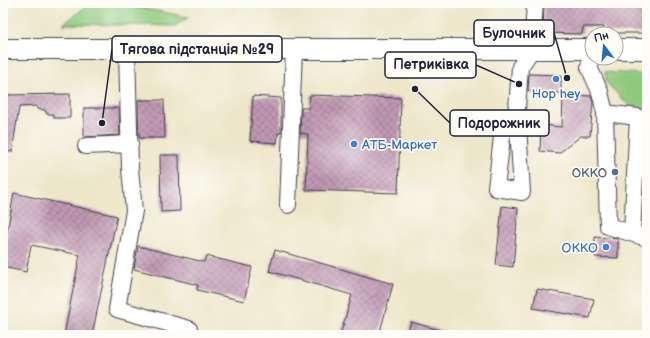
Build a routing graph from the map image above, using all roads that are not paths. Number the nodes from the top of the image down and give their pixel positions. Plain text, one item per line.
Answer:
1 (534, 3) edge
2 (3, 49) edge
3 (127, 49) junction
4 (294, 49) junction
5 (532, 49) junction
6 (584, 49) edge
7 (624, 49) edge
8 (647, 49) edge
9 (589, 66) edge
10 (517, 110) dead end
11 (604, 113) junction
12 (130, 144) junction
13 (86, 146) dead end
14 (288, 205) dead end
15 (640, 236) edge
16 (189, 329) dead end

1 - 5 lane
2 - 3 main road
3 - 4 main road
3 - 12 lane
4 - 5 main road
4 - 14 lane
5 - 6 main road
5 - 10 lane
7 - 8 main road
9 - 11 lane
11 - 15 lane
11 - 15 lane
12 - 13 lane
12 - 16 lane

